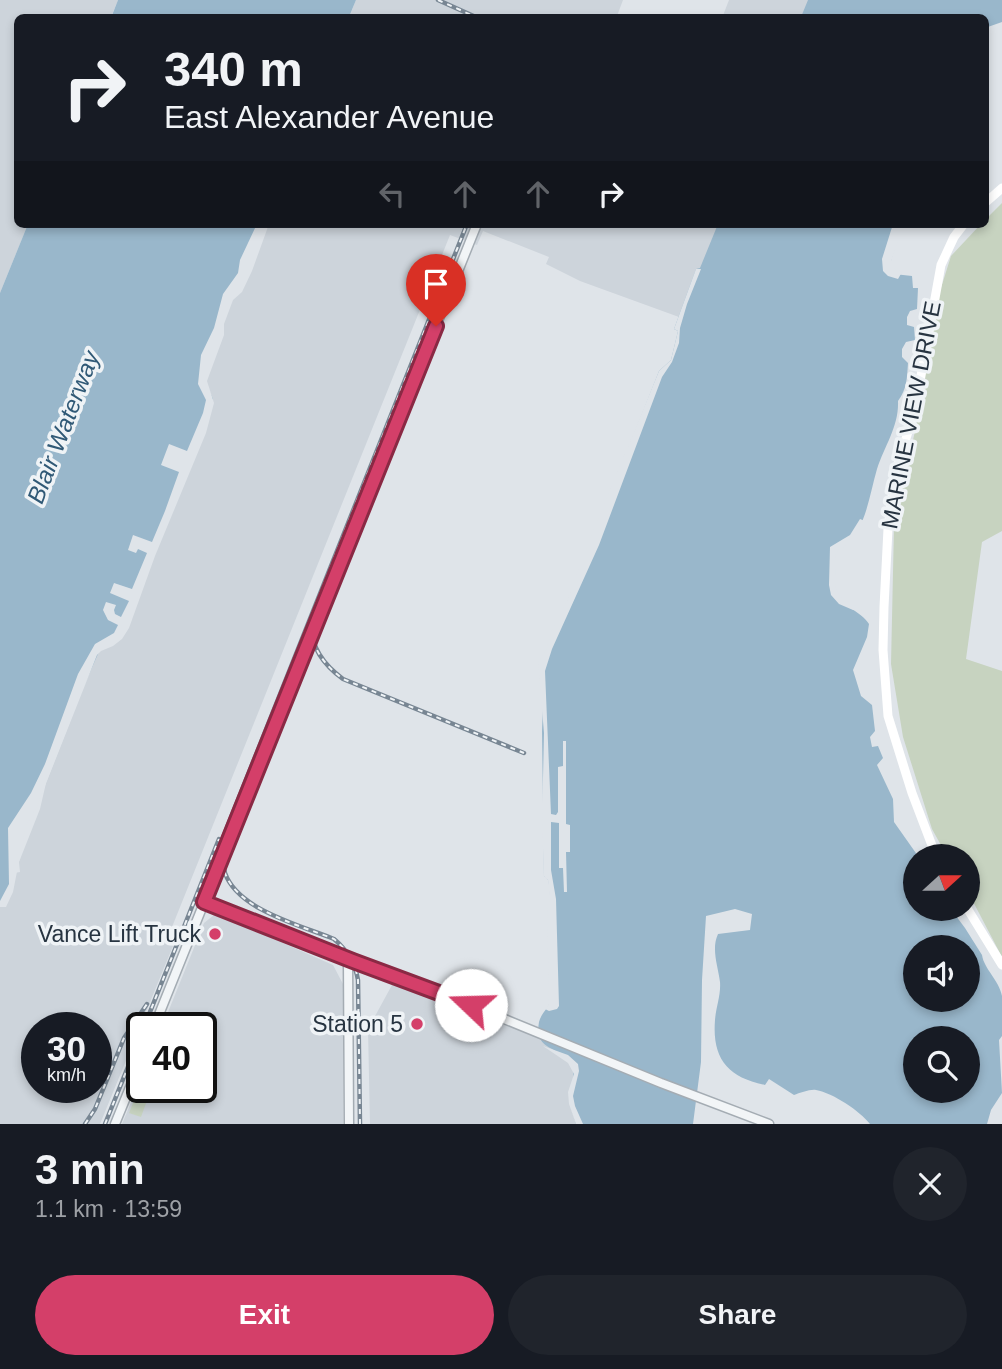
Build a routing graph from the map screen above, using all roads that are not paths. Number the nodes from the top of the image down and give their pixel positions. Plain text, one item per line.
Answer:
1 (475, 228) edge
2 (961, 228) edge
3 (931, 844) edge
4 (204, 902) junction
5 (975, 921) edge
6 (348, 960) junction
7 (1002, 965) edge
8 (160, 1012) edge
9 (126, 1097) edge
10 (115, 1124) edge
11 (349, 1124) edge
12 (769, 1124) edge

1 - 4 street
2 - 3 main road, MARINE VIEW DRIVE
4 - 6 street
4 - 8 street
5 - 7 main road
6 - 11 street
6 - 12 street
9 - 10 street

